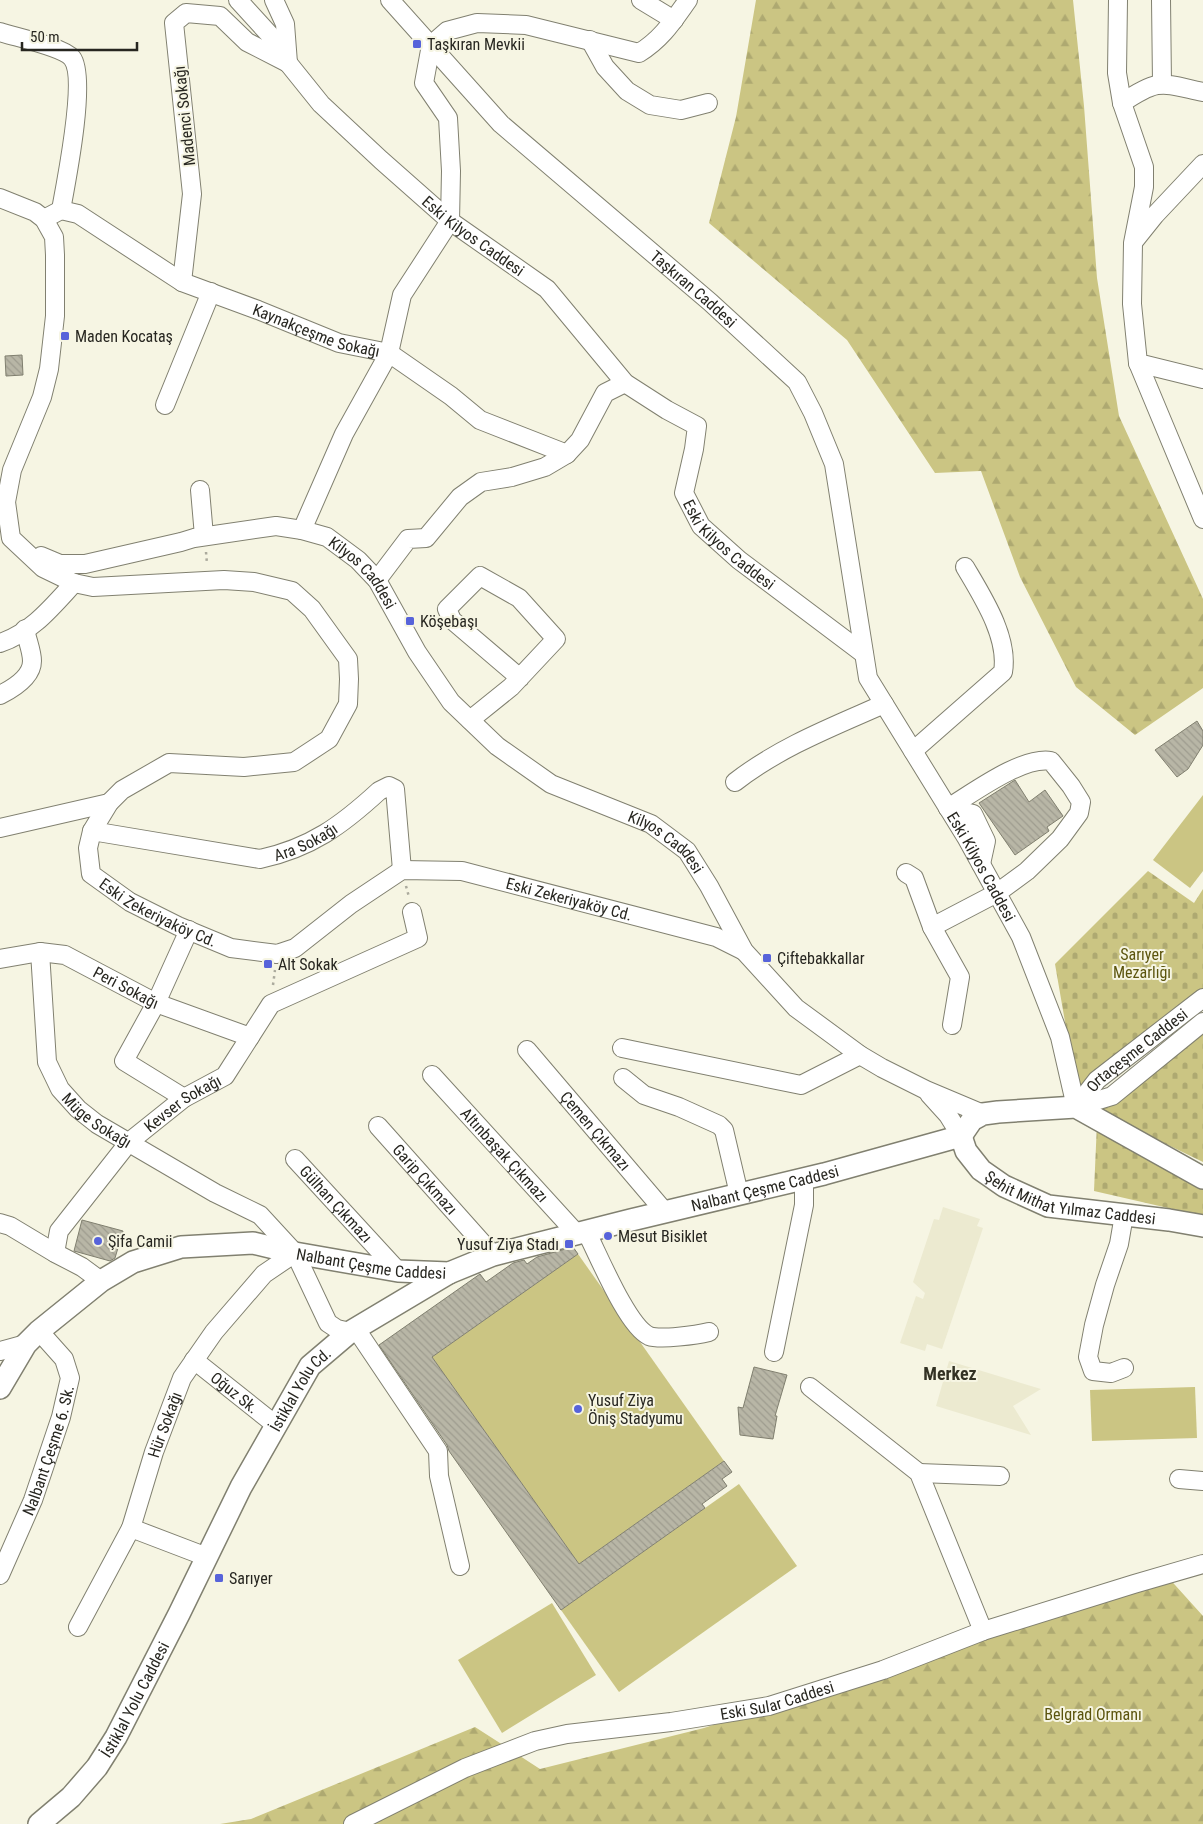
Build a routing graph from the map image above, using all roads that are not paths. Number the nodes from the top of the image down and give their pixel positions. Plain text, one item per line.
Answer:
1 (238, 0) edge
2 (274, 0) edge
3 (390, 0) edge
4 (641, 0) edge
5 (688, 0) edge
6 (1118, 0) edge
7 (1161, 0) edge
8 (674, 20) junction
9 (0, 32) edge
10 (590, 40) junction
11 (431, 45) junction
12 (288, 63) junction
13 (1162, 83) junction
14 (1203, 92) edge
15 (1122, 102) junction
16 (708, 103) dead end
17 (1203, 164) edge
18 (0, 198) edge
19 (61, 210) junction
20 (44, 219) junction
21 (450, 221) junction
22 (1133, 243) junction
23 (182, 282) junction
24 (211, 292) junction
25 (389, 353) junction
26 (1138, 363) junction
27 (1203, 379) edge
28 (625, 383) junction
29 (165, 405) dead end
30 (567, 454) junction
31 (200, 490) dead end
32 (1203, 519) edge
33 (302, 530) junction
34 (6, 537) edge
35 (204, 542) junction
36 (26, 552) junction
37 (965, 567) dead end
38 (378, 580) junction
39 (74, 583) junction
40 (26, 630) junction
41 (0, 643) edge
42 (864, 654) junction
43 (520, 678) junction
44 (0, 695) edge
45 (884, 704) junction
46 (470, 720) junction
47 (913, 751) junction
48 (735, 782) dead end
49 (109, 803) junction
50 (948, 808) junction
51 (0, 828) edge
52 (92, 831) junction
53 (402, 870) junction
54 (906, 873) dead end
55 (997, 893) junction
56 (412, 912) road end
57 (932, 927) junction
58 (189, 930) junction
59 (744, 951) junction
60 (40, 952) junction
61 (0, 959) edge
62 (1203, 998) edge
63 (156, 1003) junction
64 (1203, 1022) edge
65 (952, 1025) dead end
66 (250, 1038) junction
67 (622, 1048) dead end
68 (527, 1050) dead end
69 (860, 1055) junction
70 (432, 1075) dead end
71 (623, 1078) dead end
72 (926, 1090) junction
73 (184, 1098) junction
74 (1076, 1108) junction
75 (983, 1114) junction
76 (378, 1126) dead end
77 (961, 1136) junction
78 (128, 1142) junction
79 (295, 1159) dead end
80 (804, 1178) junction
81 (1203, 1178) edge
82 (739, 1194) junction
83 (665, 1212) junction
84 (1124, 1215) junction
85 (260, 1216) junction
86 (0, 1223) edge
87 (1203, 1226) edge
88 (582, 1232) junction
89 (253, 1243) junction
90 (55, 1253) junction
91 (295, 1253) junction
92 (493, 1255) junction
93 (398, 1271) junction
94 (449, 1273) junction
95 (100, 1282) junction
96 (391, 1308) junction
97 (353, 1330) junction
98 (710, 1332) dead end
99 (33, 1337) junction
100 (0, 1351) edge
101 (774, 1352) dead end
102 (194, 1360) junction
103 (1124, 1368) dead end
104 (810, 1387) dead end
105 (0, 1388) edge
106 (277, 1426) junction
107 (918, 1473) junction
108 (1000, 1476) dead end
109 (1179, 1479) dead end
110 (1203, 1481) edge
111 (130, 1528) junction
112 (207, 1558) junction
113 (1203, 1564) edge
114 (460, 1566) dead end
115 (0, 1575) edge
116 (78, 1627) dead end
117 (983, 1631) junction
118 (39, 1824) edge
119 (353, 1824) edge

1 - 12 street, Eski Kilyos Caddesi
2 - 12 street
3 - 11 street, Taşkıran Caddesi
4 - 8 street
5 - 8 street
6 - 15 street
7 - 13 street
8 - 10 street
9 - 19 street
10 - 11 street
10 - 16 street
11 - 21 street
11 - 42 street, Taşkıran Caddesi
12 - 21 street, Eski Kilyos Caddesi
12 - 23 street, Madenci Sokağı
13 - 14 street
13 - 15 street
15 - 22 street
17 - 22 street
18 - 20 street
19 - 20 street
19 - 23 street, Kaynakçeşme Sokağı
20 - 34 street, Kilyos Caddesi
21 - 25 street
21 - 28 street, Eski Kilyos Caddesi
22 - 26 street
23 - 24 street, Kaynakçeşme Sokağı
24 - 25 street, Kaynakçeşme Sokağı
24 - 29 street
25 - 30 street, Kaynakçeşme Sokağı
25 - 33 street
26 - 27 street
26 - 32 street
28 - 30 street
28 - 42 street, Eski Kilyos Caddesi
30 - 38 street
31 - 35 street
33 - 35 street, Kilyos Caddesi
33 - 38 street, Kilyos Caddesi
34 - 36 street, Kilyos Caddesi
35 - 36 street, Kilyos Caddesi
36 - 39 street, Eski Zekeriyaköy Cd.
37 - 47 street
38 - 46 street, Kilyos Caddesi
39 - 40 street
39 - 49 street, Eski Zekeriyaköy Cd.
40 - 41 street
40 - 44 street
42 - 45 street, Eski Kilyos Caddesi
43 - 43 street
43 - 46 street
45 - 47 street, Eski Kilyos Caddesi
45 - 48 street
46 - 59 street, Kilyos Caddesi
47 - 50 street, Eski Kilyos Caddesi
49 - 51 street
49 - 52 street, Eski Zekeriyaköy Cd.
50 - 55 street, Eski Kilyos Caddesi
50 - 55 street
52 - 53 street, Ara Sokağı
52 - 58 street, Eski Zekeriyaköy Cd.
53 - 58 street, Eski Zekeriyaköy Cd.
53 - 59 street, Eski Zekeriyaköy Cd.
54 - 57 street
55 - 57 street
55 - 74 street, Eski Kilyos Caddesi
56 - 66 street, Kevser Sokağı
57 - 65 street
58 - 63 street
59 - 69 street, Kilyos Caddesi
60 - 61 street, Peri Sokağı
60 - 63 street, Peri Sokağı
60 - 78 street, Müge Sokağı
62 - 74 street, Ortaçeşme Caddesi
63 - 66 street, Peri Sokağı
63 - 73 street
64 - 74 street
66 - 73 street, Kevser Sokağı
67 - 69 street
68 - 83 street, Çemen Çıkmazı
69 - 72 street, Kilyos Caddesi
70 - 88 street, Altınbaşak Çıkmazı
71 - 82 street
72 - 75 street, Kilyos Caddesi
72 - 77 street
73 - 78 street, Kevser Sokağı
74 - 75 main road
74 - 81 main road
75 - 77 main road
76 - 92 street, Garip Çıkmazı
77 - 80 main road, Nalbant Çeşme Caddesi
77 - 84 main road, Şehit Mithat Yılmaz Caddesi
78 - 85 street, Müge Sokağı
78 - 90 street, Kevser Sokağı
79 - 93 street, Gülhan Çıkmazı
80 - 82 main road, Nalbant Çeşme Caddesi
80 - 101 street
82 - 83 main road, Nalbant Çeşme Caddesi
83 - 88 main road, Nalbant Çeşme Caddesi
84 - 87 main road, Şehit Mithat Yılmaz Caddesi
84 - 103 street
85 - 89 street
85 - 91 street, Müge Sokağı
86 - 90 street
88 - 92 main road, Nalbant Çeşme Caddesi
88 - 98 street, Altınbaşak Çıkmazı
89 - 91 main road, Nalbant Çeşme Caddesi
89 - 95 main road, Nalbant Çeşme Caddesi
90 - 95 street
91 - 93 main road, Nalbant Çeşme Caddesi
91 - 97 street, Müge Sokağı
91 - 102 street, Hür Sokağı
92 - 94 main road, Nalbant Çeşme Caddesi
93 - 94 main road, Nalbant Çeşme Caddesi
93 - 96 main road
94 - 96 main road, İstiklal Yolu Cd.
95 - 99 main road, Nalbant Çeşme Caddesi
96 - 97 main road, İstiklal Yolu Cd.
97 - 106 main road, İstiklal Yolu Cd.
97 - 114 street
99 - 100 street
99 - 105 main road, Nalbant Çeşme Caddesi
99 - 115 street, Nalbant Çeşme 6. Sk.
102 - 106 street, Oğuz Sk.
102 - 111 street, Hür Sokağı
104 - 107 street
106 - 112 main road, İstiklal Yolu Cd.
107 - 108 street
107 - 117 street
109 - 110 street
111 - 112 street
111 - 116 street, Hür Sokağı
112 - 118 main road, İstiklal Yolu Caddesi
113 - 117 street, Eski Sular Caddesi
117 - 119 street, Eski Sular Caddesi

